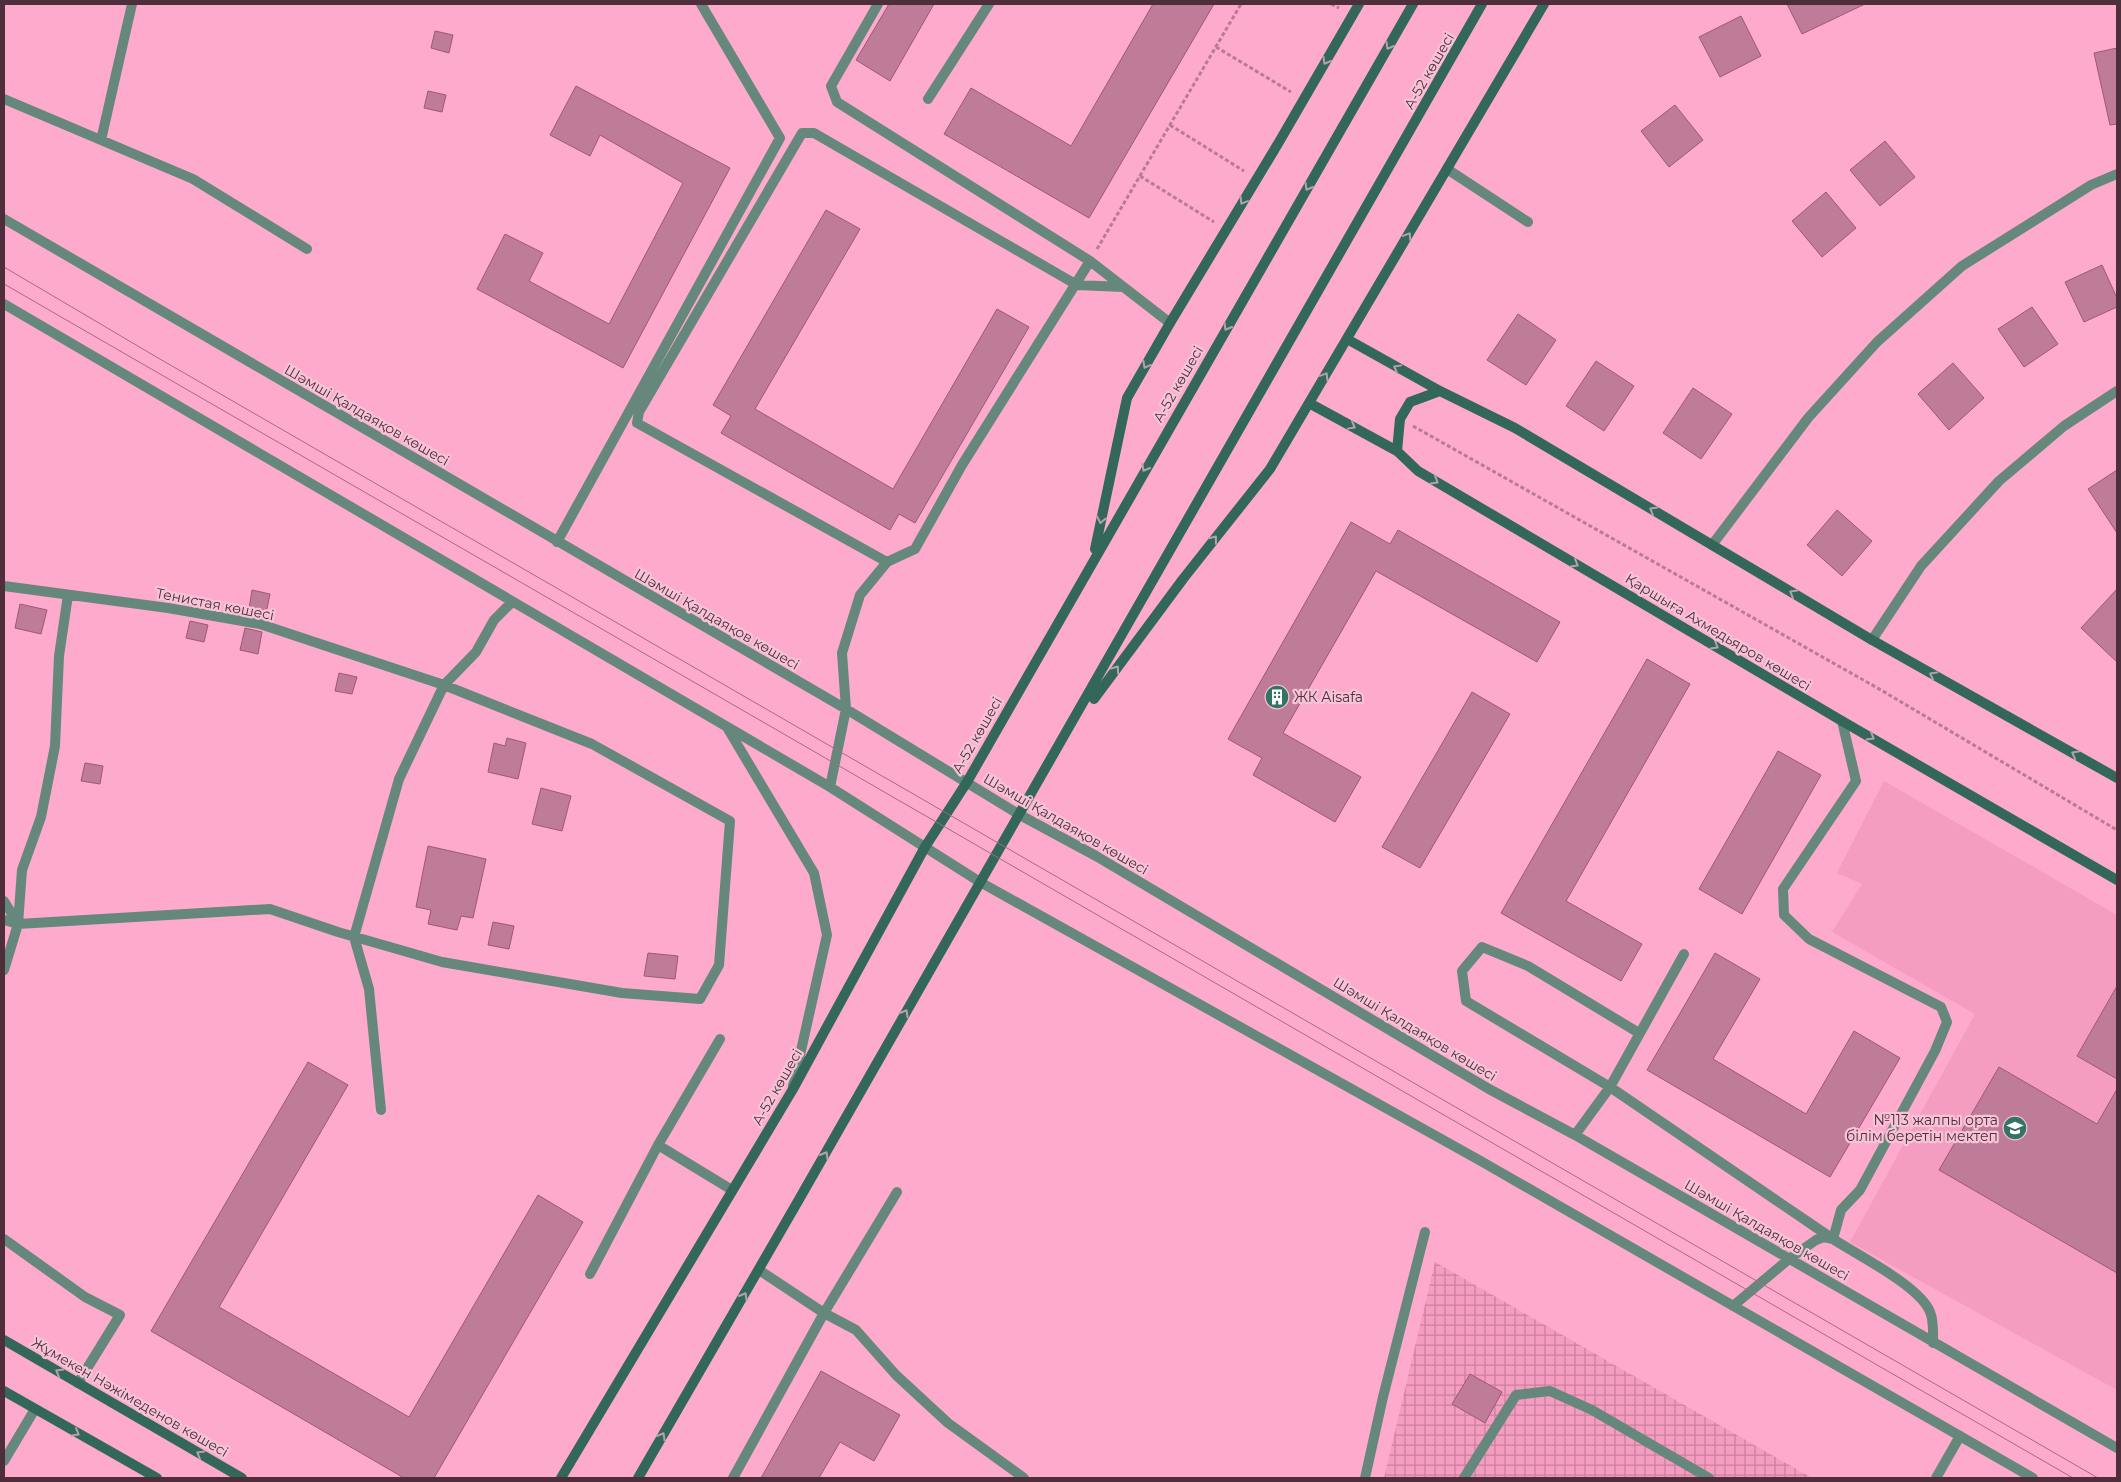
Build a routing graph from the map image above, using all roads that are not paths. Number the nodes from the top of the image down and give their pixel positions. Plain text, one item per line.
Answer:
1 (132, 4) edge
2 (700, 4) edge
3 (878, 4) edge
4 (988, 4) edge
5 (1359, 4) edge
6 (1413, 4) edge
7 (1482, 4) edge
8 (1544, 4) edge
9 (4, 99) edge
10 (928, 99) dead end
11 (101, 140) junction
12 (1447, 169) junction
13 (2117, 174) edge
14 (4, 220) edge
15 (1528, 222) dead end
16 (307, 250) dead end
17 (1090, 261) junction
18 (1076, 285) junction
19 (1123, 287) junction
20 (4, 304) edge
21 (1170, 323) junction
22 (1346, 340) junction
23 (1440, 391) junction
24 (2117, 391) edge
25 (1309, 403) junction
26 (1397, 451) junction
27 (557, 542) junction
28 (1712, 544) junction
29 (1092, 560) junction
30 (887, 562) junction
31 (4, 586) edge
32 (68, 595) junction
33 (512, 602) junction
34 (1872, 640) junction
35 (444, 685) junction
36 (846, 709) junction
37 (1842, 721) junction
38 (726, 726) junction
39 (1066, 736) junction
40 (2117, 778) edge
41 (966, 782) junction
42 (830, 787) junction
43 (1020, 815) junction
44 (925, 847) junction
45 (2117, 880) edge
46 (980, 882) junction
47 (4, 901) edge
48 (4, 920) edge
49 (18, 924) junction
50 (354, 937) junction
51 (1684, 954) dead end
52 (4, 970) edge
53 (1639, 1033) junction
54 (720, 1039) dead end
55 (1610, 1087) junction
56 (793, 1089) junction
57 (381, 1110) dead end
58 (1575, 1135) junction
59 (658, 1145) junction
60 (732, 1190) junction
61 (897, 1192) dead end
62 (1425, 1232) dead end
63 (1833, 1239) junction
64 (4, 1240) edge
65 (1789, 1258) junction
66 (759, 1270) junction
67 (590, 1274) dead end
68 (1733, 1306) junction
69 (824, 1313) junction
70 (4, 1340) edge
71 (1934, 1342) junction
72 (78, 1383) junction
73 (4, 1391) edge
74 (35, 1410) junction
75 (1960, 1436) junction
76 (2117, 1448) edge
77 (4, 1461) edge
78 (157, 1478) edge
79 (242, 1478) edge
80 (561, 1478) edge
81 (638, 1478) edge
82 (733, 1478) edge
83 (1024, 1478) edge
84 (1365, 1478) edge
85 (1464, 1478) edge
86 (1709, 1478) edge
87 (1936, 1478) edge
88 (2033, 1478) edge

1 - 11 street
2 - 27 street
3 - 17 street
4 - 10 street
5 -> 21 main road
6 -> 29 main road, А-52 көшесі
7 - 39 main road, А-52 көшесі
8 - 12 main road
9 - 11 street
11 - 16 street
12 - 15 street
22 -> 12 main road
13 - 28 street
14 - 27 street, Шәмші Қалдаяқов көшесі
17 - 18 street
17 - 19 street
18 - 19 street
18 - 30 street
18 - 30 street
19 - 21 street
20 - 33 street
21 -> 29 main road
23 -> 22 main road
25 -> 22 main road
23 - 26 main road
28 -> 23 main road
24 - 34 street
25 -> 26 main road, Қаршыға Ахмедьяров көшесі
39 -> 25 main road
26 -> 37 main road, Қаршыға Ахмедьяров көшесі
27 - 36 street, Шәмші Қалдаяқов көшесі
34 -> 28 main road
29 - 41 main road, А-52 көшесі
30 - 36 street
31 - 32 street, Тенистая көшесі
32 - 35 street, Тенистая көшесі
32 - 49 street
33 - 35 street
33 - 38 street
40 -> 34 main road
35 - 50 street
35 - 50 street, Тенистая көшесі
36 - 41 street, Шәмші Қалдаяқов көшесі
36 - 42 street
37 -> 45 main road, Қаршыға Ахмедьяров көшесі
37 - 63 street
38 - 42 street
38 - 56 street
39 - 43 main road, А-52 көшесі
41 - 43 street, Шәмші Қалдаяқов көшесі
41 - 44 main road, А-52 көшесі
42 - 44 street
43 - 46 main road, А-52 көшесі
43 - 58 street, Шәмші Қалдаяқов көшесі
44 - 46 street
44 - 56 main road, А-52 көшесі
66 -> 46 main road, А-52 көшесі
46 - 68 street
47 - 49 street
48 - 49 street
49 - 50 street
49 - 52 street
50 - 57 street
51 - 53 street
53 - 55 street
53 - 55 street
54 - 59 street
55 - 58 street
55 - 63 street
56 - 60 main road, А-52 көшесі
58 - 65 street, Шәмші Қалдаяқов көшесі
59 - 60 street
59 - 67 street
60 - 80 main road, А-52 көшесі
61 - 69 street
62 - 84 street
63 - 65 street
63 - 71 street
64 - 72 street
65 - 68 street
65 - 71 street, Шәмші Қалдаяқов көшесі
66 - 69 street
81 -> 66 main road, А-52 көшесі
68 - 75 street
69 - 82 street
69 - 83 street
72 -> 70 main road, Жұмекен Нәжімеденов көшесі
71 - 76 street, Шәмші Қалдаяқов көшесі
79 -> 72 main road, Жұмекен Нәжімеденов көшесі
73 - 74 main road
74 - 77 street
74 -> 78 main road
75 - 87 street
75 - 88 street
85 - 86 street

